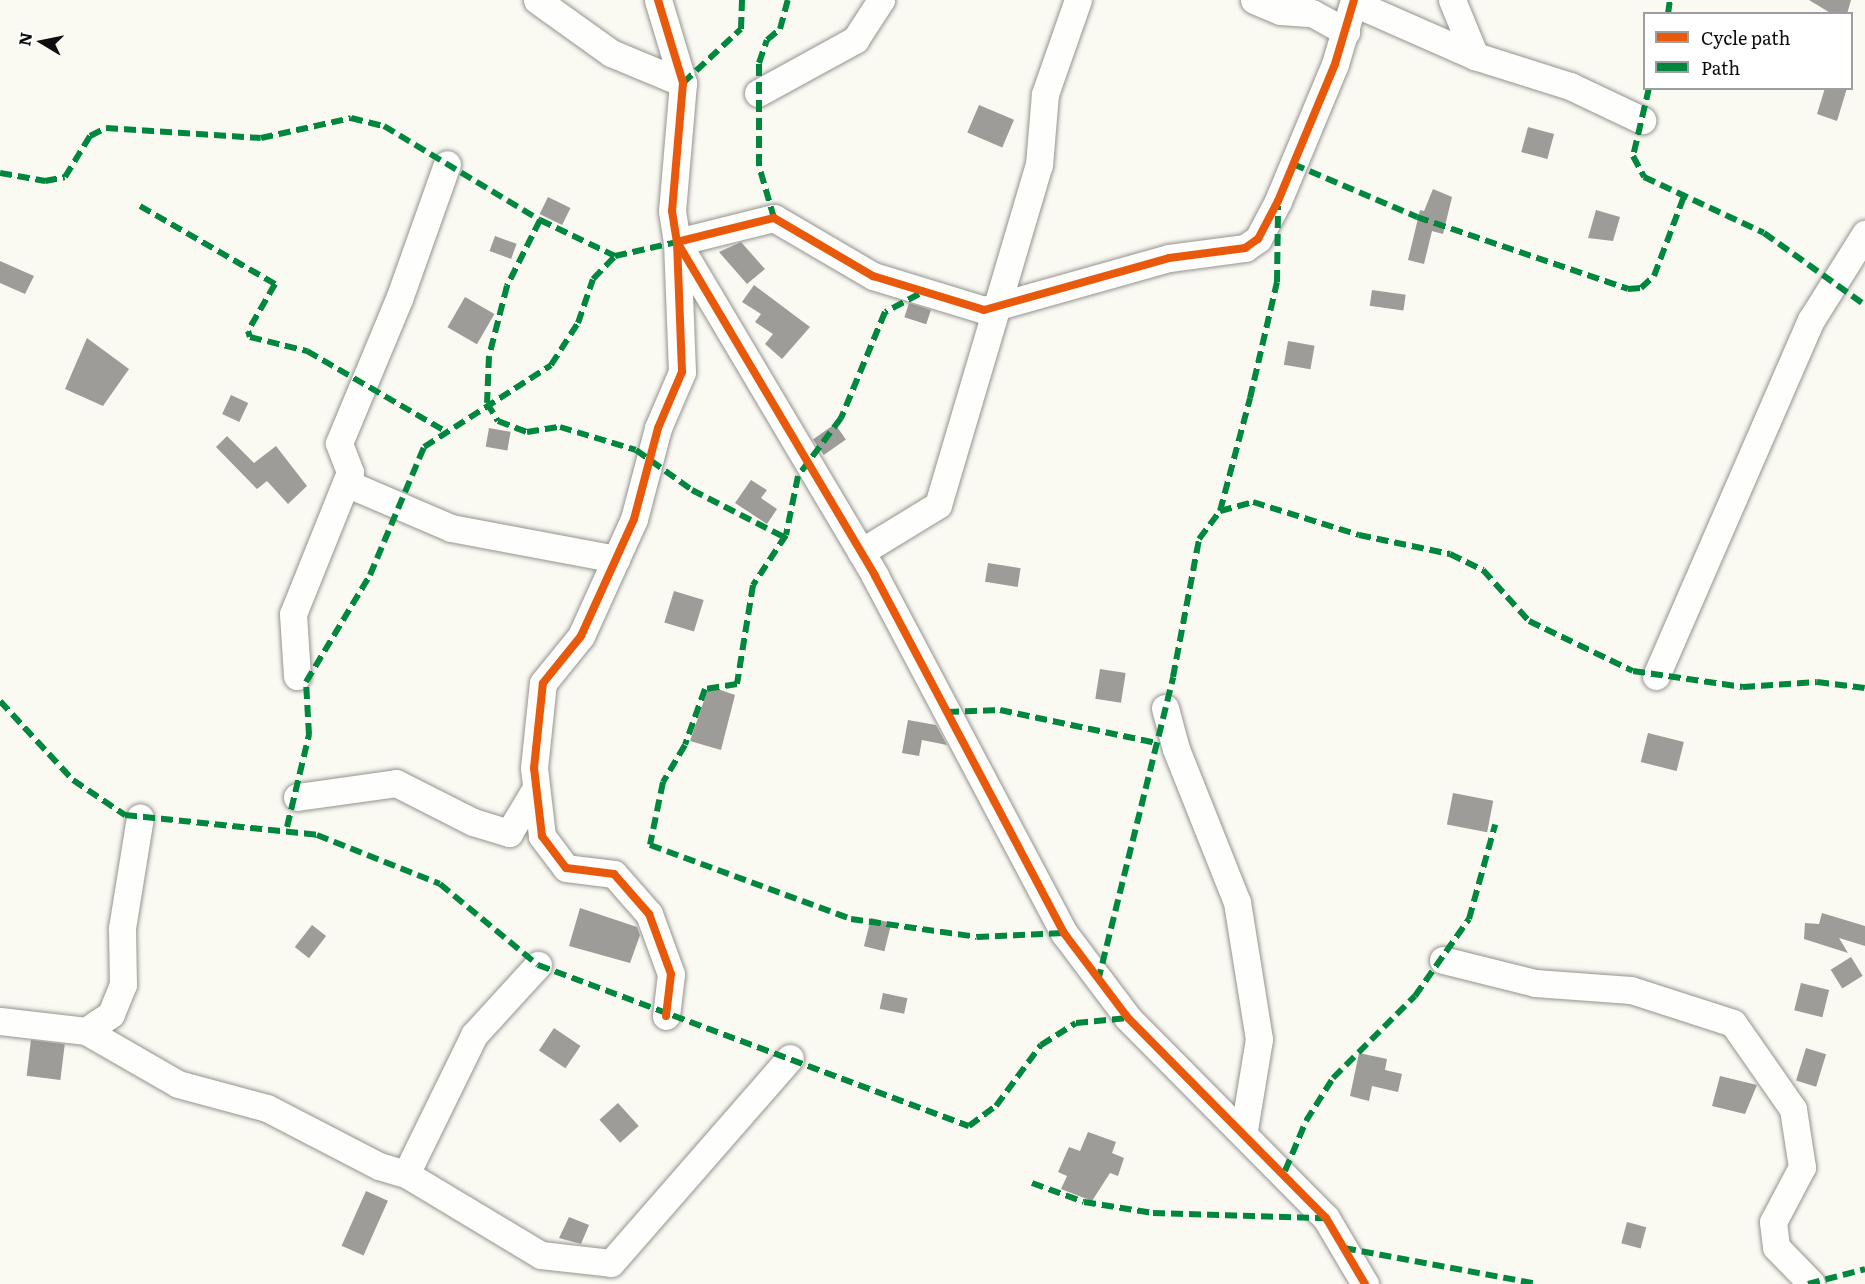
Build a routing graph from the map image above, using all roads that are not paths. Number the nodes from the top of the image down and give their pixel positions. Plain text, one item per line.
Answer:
1 (537, 0) edge
2 (658, 0) edge
3 (881, 0) edge
4 (1078, 0) edge
5 (1254, 0) edge
6 (1452, 0) edge
7 (1354, 1) edge
8 (1346, 32) junction
9 (1475, 56) junction
10 (683, 83) junction
11 (758, 93) dead end
12 (1642, 120) dead end
13 (447, 164) dead end
14 (1865, 234) edge
15 (677, 242) junction
16 (995, 307) junction
17 (346, 483) junction
18 (861, 552) junction
19 (616, 559) junction
20 (297, 676) dead end
21 (1656, 676) dead end
22 (1166, 708) dead end
23 (536, 788) junction
24 (297, 797) dead end
25 (140, 817) dead end
26 (1443, 960) dead end
27 (538, 965) dead end
28 (666, 1016) dead end
29 (0, 1021) edge
30 (86, 1031) junction
31 (790, 1058) dead end
32 (1244, 1130) junction
33 (406, 1174) junction
34 (1811, 1283) edge
35 (1365, 1284) edge

1 - 10 street
2 - 10 street
3 - 11 street
4 - 16 street
5 - 8 street
6 - 9 street
7 - 8 street
7 - 9 street
8 - 16 street
9 - 12 street
10 - 15 street
13 - 17 street
14 - 21 street
15 - 16 street
15 - 18 street
15 - 19 street
16 - 18 street
17 - 19 street
17 - 20 street
18 - 32 street
19 - 23 street
22 - 32 street
23 - 24 street
23 - 28 street
25 - 30 street
26 - 34 street
27 - 33 street
29 - 30 street
30 - 33 street
31 - 33 street
32 - 35 street

